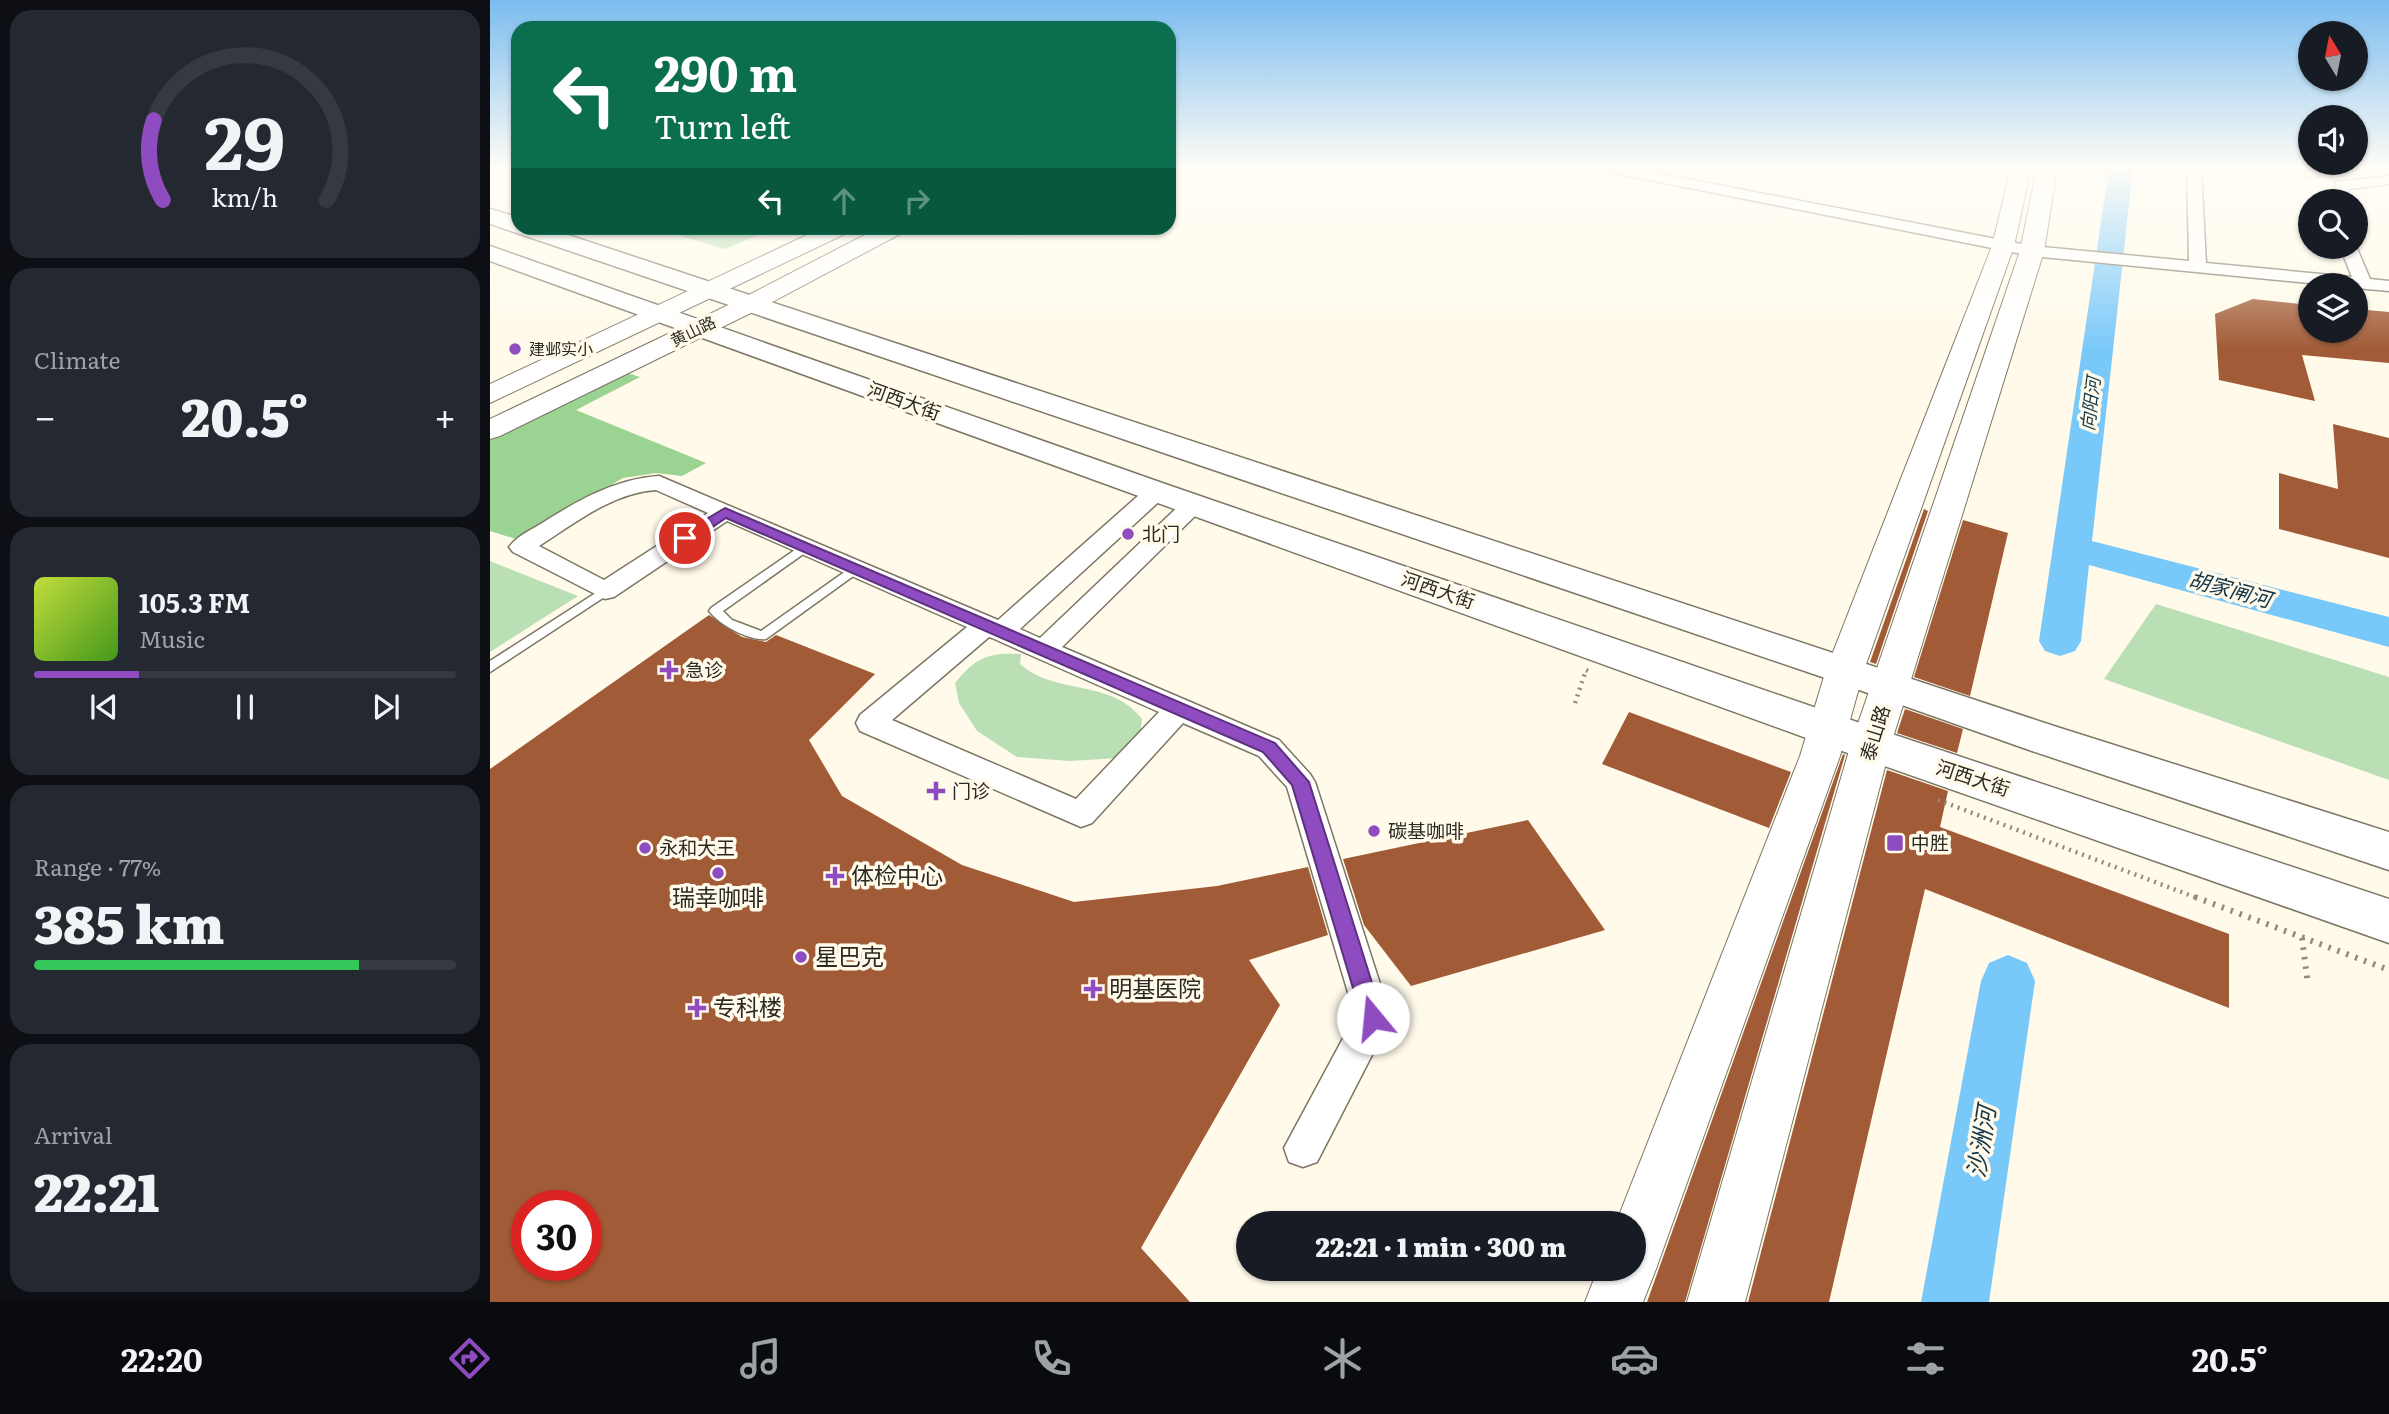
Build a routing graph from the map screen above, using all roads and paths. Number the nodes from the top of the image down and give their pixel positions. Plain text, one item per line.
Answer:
1 (1915, 229) edge
2 (2018, 229) edge
3 (2024, 229) edge
4 (2197, 229) edge
5 (546, 235) edge
6 (824, 235) edge
7 (881, 235) edge
8 (2017, 249) junction
9 (490, 253) edge
10 (2162, 265) joint
11 (2199, 268) junction
12 (2298, 278) edge
13 (2368, 284) edge
14 (2389, 286) edge
15 (710, 289) junction
16 (750, 304) junction
17 (662, 313) junction
18 (701, 327) junction
19 (490, 395) edge
20 (490, 430) edge
21 (1156, 492) junction
22 (1193, 505) junction
23 (725, 512) junction
24 (805, 547) junction
25 (857, 569) junction
26 (606, 591) junction
27 (994, 629) junction
28 (1043, 650) junction
29 (490, 667) edge
30 (1846, 670) junction
31 (1599, 675) dead end
32 (1890, 685) junction
33 (1575, 703) dead end
34 (1179, 709) junction
35 (1829, 727) junction
36 (1871, 744) junction
37 (1933, 798) dead end
38 (2389, 851) edge
39 (2389, 920) edge
40 (2302, 938) junction
41 (2389, 970) edge
42 (2308, 985) dead end
43 (1303, 1148) dead end
44 (1646, 1218) edge
45 (1622, 1281) edge
46 (1614, 1302) edge
47 (1716, 1302) edge

1 - 8 street
2 - 8 street, 泰山路
3 - 8 street, 泰山路
4 - 11 street
5 - 15 main road
6 - 15 street, 黄山路
7 - 16 street, 黄山路
8 - 10 street
8 - 30 street, 泰山路
8 - 32 street, 泰山路
9 - 17 main road, 河西大街
10 - 11 street
11 - 12 street
13 - 14 street
15 - 16 main road
15 - 17 street, 黄山路
16 - 18 street, 黄山路
16 - 30 main road
17 - 18 main road, 河西大街
17 - 19 street, 黄山路
18 - 20 street, 黄山路
18 - 21 main road, 河西大街
21 - 22 main road, 河西大街
21 - 27 street
22 - 28 street
22 - 35 main road, 河西大街
23 - 24 street
23 - 26 street
23 - 26 street
24 - 25 street
24 - 25 lane
25 - 27 street
26 - 29 lane
27 - 28 street
27 - 34 street
28 - 34 street
30 - 32 main road
30 - 35 street, 泰山路
31 - 33 path
32 - 36 street, 泰山路
32 - 38 main road
34 - 43 street
35 - 36 main road, 河西大街
35 - 44 street, 泰山路
36 - 39 main road, 河西大街
36 - 47 street, 泰山路
37 - 40 path
40 - 41 path
40 - 42 path
45 - 46 street

